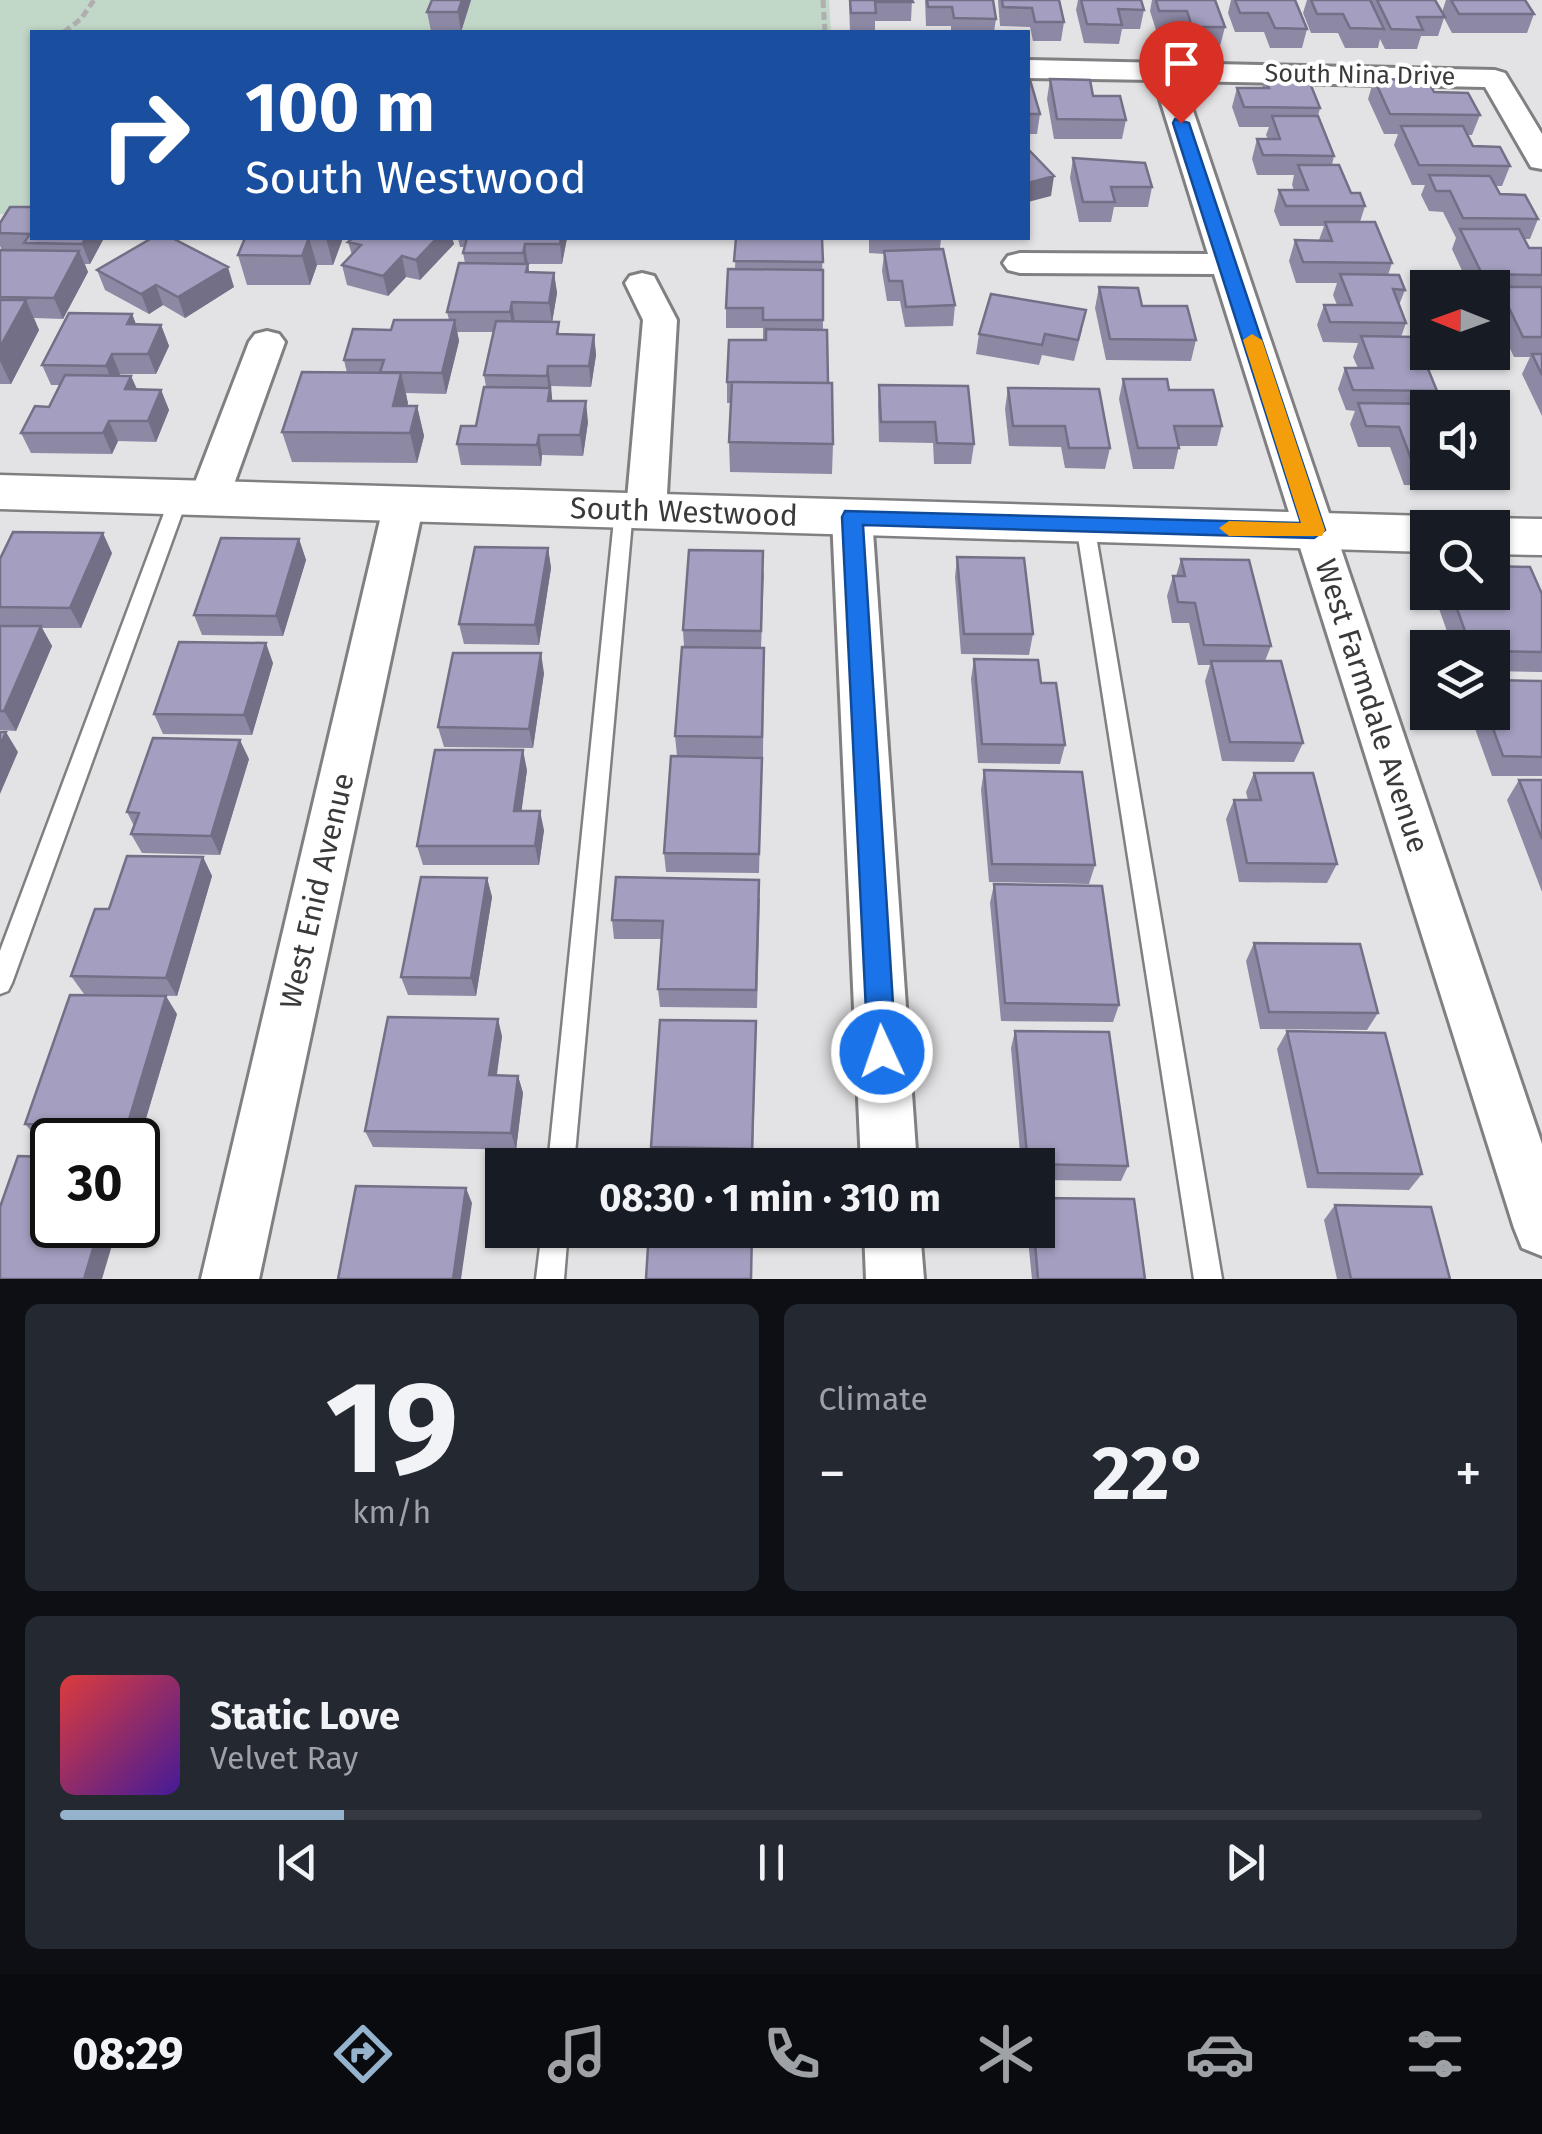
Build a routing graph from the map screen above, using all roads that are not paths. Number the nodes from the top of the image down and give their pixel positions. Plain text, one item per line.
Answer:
1 (1030, 69) edge
2 (1165, 70) junction
3 (1542, 160) edge
4 (1020, 263) dead end
5 (1228, 264) junction
6 (642, 283) dead end
7 (267, 342) dead end
8 (0, 492) edge
9 (194, 498) junction
10 (404, 503) junction
11 (635, 511) junction
12 (852, 517) junction
13 (1086, 524) junction
14 (1314, 530) junction
15 (1410, 533) edge
16 (0, 983) edge
17 (563, 1148) edge
18 (887, 1148) edge
19 (1542, 1228) edge
20 (553, 1248) edge
21 (893, 1248) edge
22 (230, 1279) edge
23 (550, 1279) edge
24 (895, 1279) edge
25 (1208, 1279) edge

1 - 2 street, South Nina Drive
2 - 3 street, South Nina Drive
2 - 5 street, West Farmdale Avenue
4 - 5 street
5 - 14 street, West Farmdale Avenue
6 - 11 street
7 - 9 street
8 - 9 street, South Westwood
9 - 10 street, South Westwood
9 - 16 lane
10 - 11 street, South Westwood
10 - 22 street, West Enid Avenue
11 - 12 street, South Westwood
11 - 17 lane
12 - 13 street, South Westwood
12 - 18 street
13 - 14 street, South Westwood
13 - 25 lane
14 - 15 street, South Westwood
14 - 19 street, West Farmdale Avenue
20 - 23 lane
21 - 24 street

